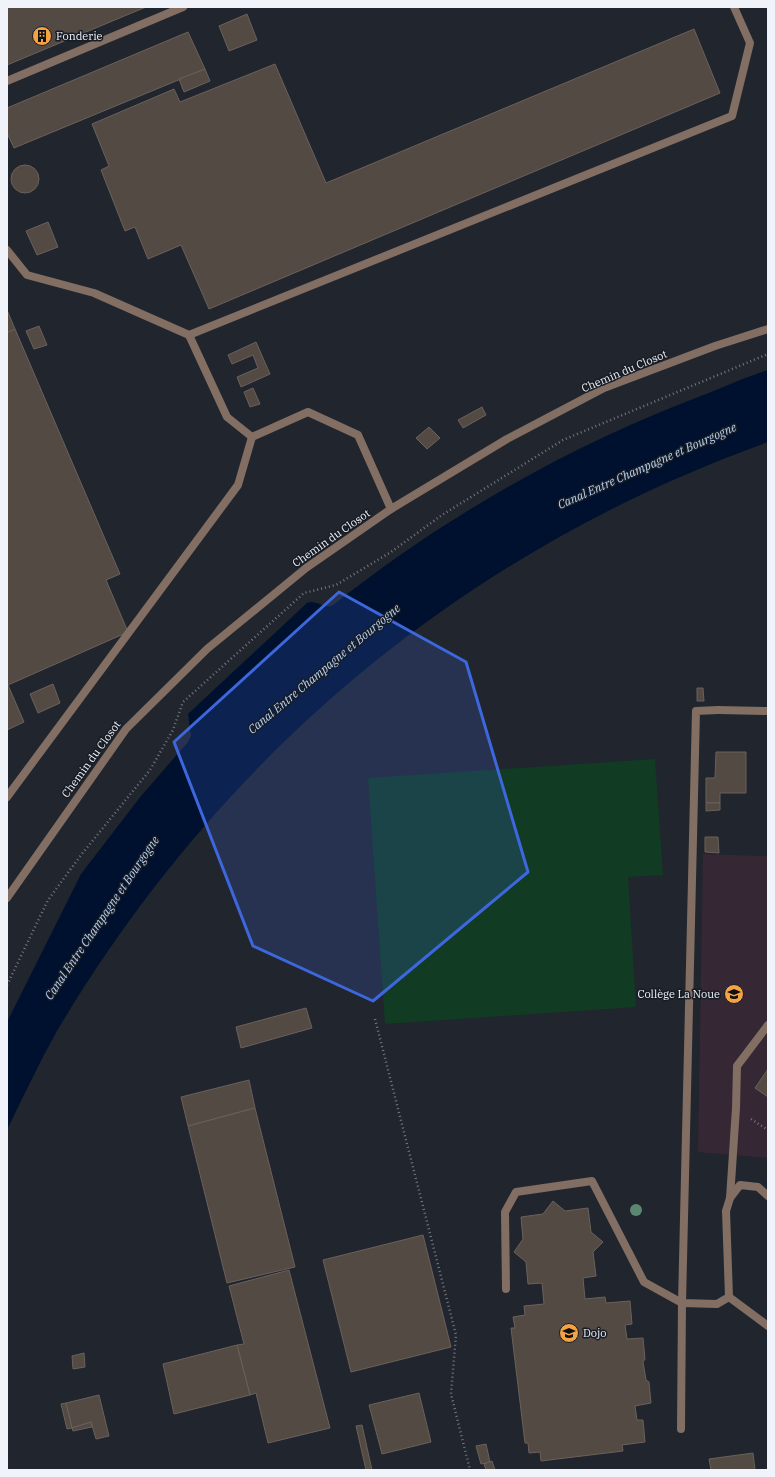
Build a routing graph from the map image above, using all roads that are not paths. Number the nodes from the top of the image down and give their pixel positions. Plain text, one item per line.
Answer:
1 (183, 7) edge
2 (734, 7) edge
3 (7, 81) edge
4 (7, 250) edge
5 (768, 329) edge
6 (189, 336) junction
7 (252, 437) junction
8 (391, 509) junction
9 (768, 711) edge
10 (7, 797) edge
11 (7, 898) edge
12 (768, 1025) edge
13 (768, 1196) edge
14 (730, 1198) junction
15 (506, 1289) dead end
16 (729, 1297) junction
17 (682, 1303) junction
18 (768, 1326) edge
19 (681, 1430) dead end

1 - 3 street
2 - 6 street
4 - 6 street
5 - 8 street, Chemin du Closot
6 - 7 street
7 - 8 street
7 - 10 street
8 - 11 street, Chemin du Closot
9 - 17 street
12 - 14 street
13 - 14 street
14 - 16 street
15 - 17 street
16 - 17 street
16 - 18 street
17 - 19 street

